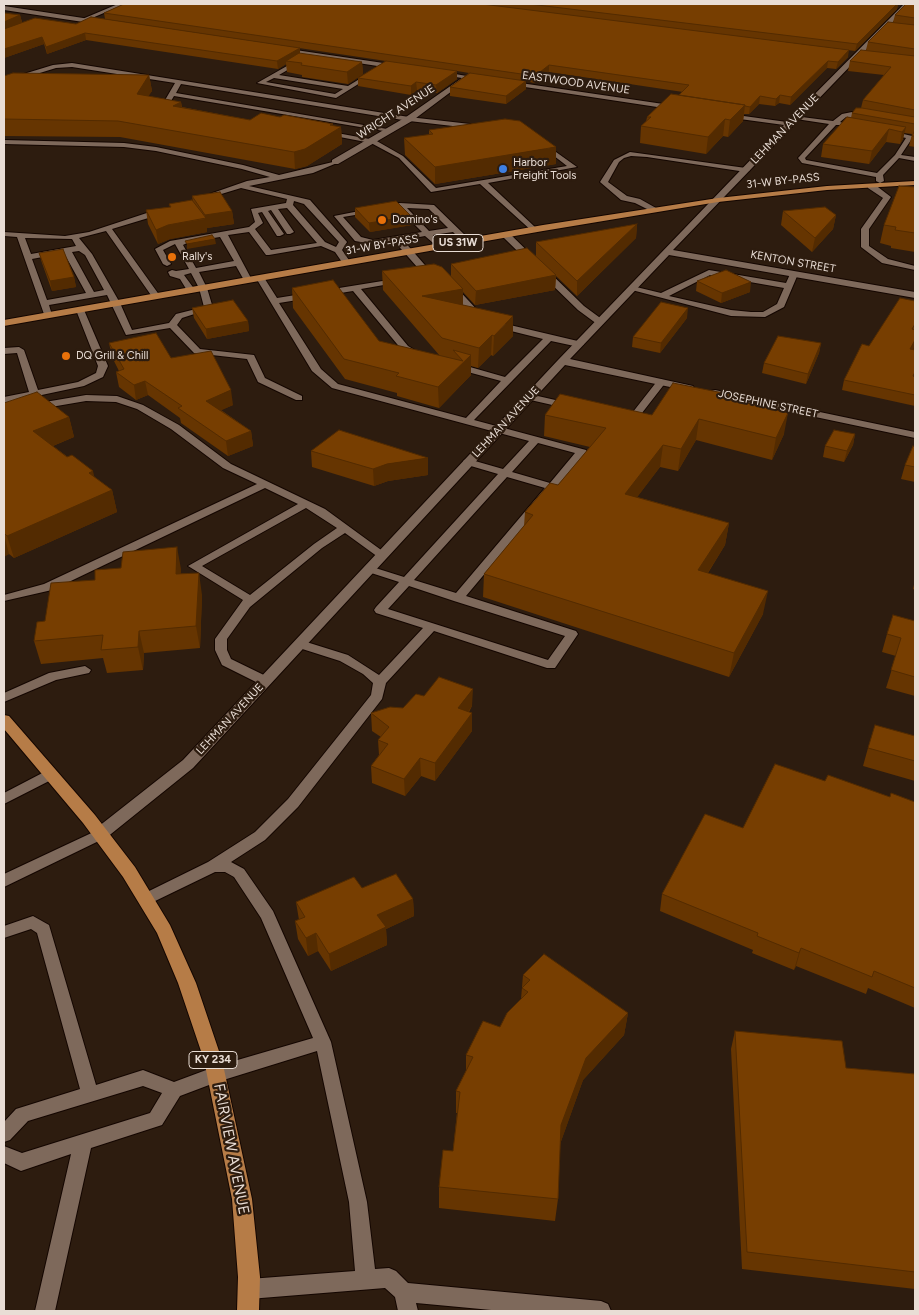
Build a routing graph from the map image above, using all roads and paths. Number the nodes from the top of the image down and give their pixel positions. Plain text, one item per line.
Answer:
1 (122, 4) edge
2 (907, 4) edge
3 (4, 8) edge
4 (52, 15) junction
5 (83, 20) junction
6 (34, 22) edge
7 (110, 24) edge
8 (272, 48) edge
9 (311, 54) junction
10 (298, 61) junction
11 (308, 62) edge
12 (386, 65) junction
13 (404, 68) edge
14 (97, 69) junction
15 (365, 71) edge
16 (374, 72) junction
17 (431, 72) edge
18 (91, 74) edge
19 (273, 76) junction
20 (468, 78) junction
21 (486, 80) edge
22 (4, 82) edge
23 (496, 82) edge
24 (177, 84) junction
25 (156, 86) dead end
26 (282, 87) junction
27 (349, 88) junction
28 (321, 93) junction
29 (171, 94) junction
30 (266, 96) junction
31 (309, 102) junction
32 (680, 108) edge
33 (182, 110) edge
34 (720, 114) edge
35 (301, 115) junction
36 (877, 117) edge
37 (409, 119) junction
38 (793, 120) junction
39 (289, 122) edge
40 (834, 123) junction
41 (851, 126) edge
42 (483, 127) edge
43 (390, 130) junction
44 (876, 130) edge
45 (320, 132) edge
46 (913, 135) edge
47 (536, 139) edge
48 (373, 141) junction
49 (4, 142) edge
50 (897, 156) junction
51 (915, 159) edge
52 (335, 162) joint
53 (746, 170) junction
54 (879, 175) junction
55 (280, 177) junction
56 (482, 182) junction
57 (915, 183) edge
58 (881, 185) junction
59 (241, 186) junction
60 (871, 186) junction
61 (887, 198) junction
62 (896, 198) edge
63 (200, 199) edge
64 (718, 200) junction
65 (290, 201) junction
66 (400, 205) junction
67 (174, 207) edge
68 (269, 209) junction
69 (652, 210) junction
70 (108, 229) junction
71 (251, 229) junction
72 (454, 229) junction
73 (533, 230) junction
74 (290, 232) dead end
75 (4, 234) edge
76 (223, 234) junction
77 (280, 234) dead end
78 (427, 234) junction
79 (506, 234) junction
80 (21, 237) junction
81 (74, 237) junction
82 (358, 239) junction
83 (397, 239) junction
84 (186, 240) junction
85 (296, 240) dead end
86 (285, 242) dead end
87 (343, 242) junction
88 (467, 242) junction
89 (322, 244) junction
90 (439, 246) junction
91 (80, 248) junction
92 (302, 248) junction
93 (67, 250) junction
94 (291, 250) junction
95 (338, 250) junction
96 (408, 252) junction
97 (668, 252) junction
98 (27, 256) junction
99 (239, 263) junction
100 (347, 263) junction
101 (915, 268) edge
102 (170, 269) junction
103 (193, 271) junction
104 (794, 274) junction
105 (260, 278) junction
106 (248, 280) junction
107 (446, 282) edge
108 (789, 286) junction
109 (203, 288) junction
110 (355, 288) junction
111 (632, 289) junction
112 (191, 290) junction
113 (109, 292) junction
114 (915, 294) edge
115 (91, 295) junction
116 (156, 296) junction
117 (662, 296) junction
118 (274, 301) junction
119 (44, 303) junction
120 (116, 303) junction
121 (80, 310) junction
122 (48, 315) junction
123 (4, 321) edge
124 (600, 322) junction
125 (172, 325) junction
126 (549, 338) junction
127 (579, 344) junction
128 (4, 351) edge
129 (428, 359) edge
130 (563, 361) junction
131 (445, 364) edge
132 (507, 380) junction
133 (662, 382) junction
134 (34, 394) junction
135 (529, 397) junction
136 (299, 398) dead end
137 (4, 400) edge
138 (576, 408) edge
139 (4, 412) edge
140 (613, 416) edge
141 (468, 421) junction
142 (498, 430) junction
143 (915, 435) edge
144 (536, 439) junction
145 (468, 462) junction
146 (505, 473) junction
147 (266, 484) junction
148 (552, 487) junction
149 (306, 504) junction
150 (345, 528) junction
151 (382, 555) junction
152 (369, 569) junction
153 (405, 581) junction
154 (5, 598) edge
155 (458, 598) junction
156 (252, 600) junction
157 (432, 626) junction
158 (300, 644) junction
159 (86, 670) dead end
160 (265, 681) junction
161 (380, 682) junction
162 (4, 698) edge
163 (4, 720) edge
164 (50, 774) junction
165 (4, 799) edge
166 (100, 834) junction
167 (213, 866) junction
168 (4, 881) edge
169 (146, 899) junction
170 (4, 932) edge
171 (323, 1042) junction
172 (217, 1074) junction
173 (174, 1090) junction
174 (90, 1094) junction
175 (4, 1134) edge
176 (83, 1142) junction
177 (4, 1154) edge
178 (366, 1280) junction
179 (249, 1289) junction
180 (404, 1292) junction
181 (45, 1311) edge
182 (248, 1311) edge
183 (408, 1311) edge
184 (602, 1311) edge

1 - 5 lane
2 - 38 street, LEHMAN AVENUE
3 - 4 street
4 - 5 street
4 - 6 street
5 - 7 street
8 - 9 street
9 - 10 lane
9 - 12 street
10 - 11 lane
10 - 19 lane
12 - 13 street
12 - 16 lane
14 - 18 lane
14 - 22 lane
14 - 24 lane
15 - 16 lane
16 - 27 lane
17 - 20 street
19 - 26 lane
19 - 27 lane
20 - 21 street
20 - 37 street, WRIGHT AVENUE
23 - 32 street, EASTWOOD AVENUE
24 - 25 lane
24 - 29 lane
24 - 30 lane
26 - 28 lane
26 - 30 lane
27 - 28 lane
28 - 31 lane
29 - 33 lane
29 - 35 lane
30 - 31 lane
31 - 37 lane
34 - 38 street
35 - 39 lane
35 - 43 lane
36 - 40 lane
37 - 42 lane
37 - 43 street, WRIGHT AVENUE
38 - 40 lane
38 - 53 street, LEHMAN AVENUE
40 - 41 lane
40 - 54 lane
43 - 48 street, WRIGHT AVENUE
44 - 46 lane
45 - 48 lane
46 - 50 lane
47 - 56 lane
48 - 52 street, WRIGHT AVENUE
48 - 56 lane
49 - 55 lane
50 - 51 lane
50 - 54 lane
52 - 55 lane
53 - 64 street, LEHMAN AVENUE
53 - 69 lane
54 - 58 lane
55 - 59 lane
56 - 73 lane
57 - 58 main road, 31-W BY-PASS / US 31W
58 - 60 main road, 31-W BY-PASS / US 31W
59 - 63 lane
59 - 65 lane
60 - 61 lane
60 - 64 main road, 31-W BY-PASS / US 31W
61 - 62 lane
61 - 101 lane
64 - 69 main road, 31-W BY-PASS / US 31W
64 - 97 street, LEHMAN AVENUE
65 - 68 lane
65 - 87 lane
65 - 89 lane
66 - 72 lane
66 - 78 lane
66 - 82 lane
67 - 70 lane
68 - 71 lane
68 - 74 lane
68 - 77 lane
69 - 73 main road, 31-W BY-PASS / US 31W
70 - 81 lane
70 - 116 lane
71 - 76 lane
71 - 94 lane
72 - 78 lane
72 - 88 lane
73 - 79 main road, 31-W BY-PASS / US 31W
75 - 80 lane
76 - 84 lane
76 - 99 lane
78 - 83 lane
78 - 90 lane
79 - 88 main road, 31-W BY-PASS / US 31W
79 - 124 lane
80 - 81 lane
80 - 98 lane
81 - 91 lane
82 - 83 lane
82 - 87 lane
83 - 96 lane
84 - 102 lane
84 - 103 lane
85 - 92 lane
86 - 94 lane
87 - 95 lane
88 - 90 main road, 31-W BY-PASS / US 31W
89 - 92 lane
89 - 95 lane
90 - 96 main road, 31-W BY-PASS / US 31W
91 - 93 lane
91 - 113 lane
92 - 94 lane
93 - 98 lane
93 - 115 lane
95 - 100 lane
96 - 100 main road, 31-W BY-PASS / US 31W
96 - 110 lane
97 - 104 street, KENTON STREET
97 - 111 street, LEHMAN AVENUE
98 - 119 lane
99 - 103 lane
99 - 106 lane
100 - 105 main road, 31-W BY-PASS / US 31W
102 - 103 lane
102 - 112 lane
103 - 109 lane
104 - 108 lane
104 - 114 street, KENTON STREET
105 - 106 main road, 31-W BY-PASS / US 31W
105 - 118 lane
106 - 109 main road, 31-W BY-PASS / US 31W
107 - 126 lane
108 - 117 lane
108 - 117 lane
109 - 112 main road, 31-W BY-PASS / US 31W
109 - 125 lane
110 - 118 lane
110 - 129 lane
111 - 117 lane
111 - 124 street, LEHMAN AVENUE
112 - 116 main road, 31-W BY-PASS / US 31W
113 - 115 lane
113 - 120 lane
115 - 119 lane
116 - 120 main road, 31-W BY-PASS / US 31W
118 - 141 lane
119 - 122 lane
120 - 121 main road, 31-W BY-PASS / US 31W
120 - 125 lane
121 - 122 main road, 31-W BY-PASS / US 31W
121 - 134 lane
122 - 123 main road, 31-W BY-PASS / US 31W
124 - 127 street, LEHMAN AVENUE
125 - 136 lane
126 - 127 lane
126 - 132 lane
127 - 130 street, LEHMAN AVENUE
128 - 134 lane
130 - 133 street, JOSEPHINE STREET
130 - 135 street, LEHMAN AVENUE
131 - 132 lane
132 - 141 lane
133 - 140 lane
133 - 143 street, JOSEPHINE STREET
134 - 137 lane
135 - 138 lane
135 - 142 street, LEHMAN AVENUE
139 - 147 lane
141 - 142 lane
142 - 144 lane
142 - 145 street, LEHMAN AVENUE
144 - 146 lane
144 - 148 lane
145 - 146 lane
145 - 151 street, LEHMAN AVENUE
146 - 148 lane
146 - 153 lane
147 - 149 lane
147 - 154 lane
148 - 155 lane
149 - 150 lane
149 - 156 lane
150 - 151 lane
150 - 156 lane
151 - 152 street, LEHMAN AVENUE
152 - 153 lane
152 - 158 street, LEHMAN AVENUE
153 - 155 lane
153 - 157 lane
155 - 157 lane
156 - 160 lane
157 - 161 lane
158 - 160 street, LEHMAN AVENUE
158 - 161 lane
159 - 162 lane
160 - 166 street, LEHMAN AVENUE
161 - 167 lane
163 - 164 main road, FAIRVIEW AVENUE / KY 234
164 - 165 lane
164 - 166 main road, FAIRVIEW AVENUE / KY 234
166 - 168 lane
166 - 169 main road, FAIRVIEW AVENUE / KY 234
167 - 169 lane
167 - 171 lane
169 - 172 main road, FAIRVIEW AVENUE / KY 234
170 - 174 lane
171 - 172 lane
171 - 178 lane
172 - 173 lane
172 - 179 main road, FAIRVIEW AVENUE / KY 234
173 - 174 lane
173 - 176 lane
174 - 175 lane
176 - 177 lane
176 - 181 lane
178 - 179 lane
178 - 180 lane
179 - 182 main road, FAIRVIEW AVENUE / KY 234
180 - 183 lane
180 - 184 lane

